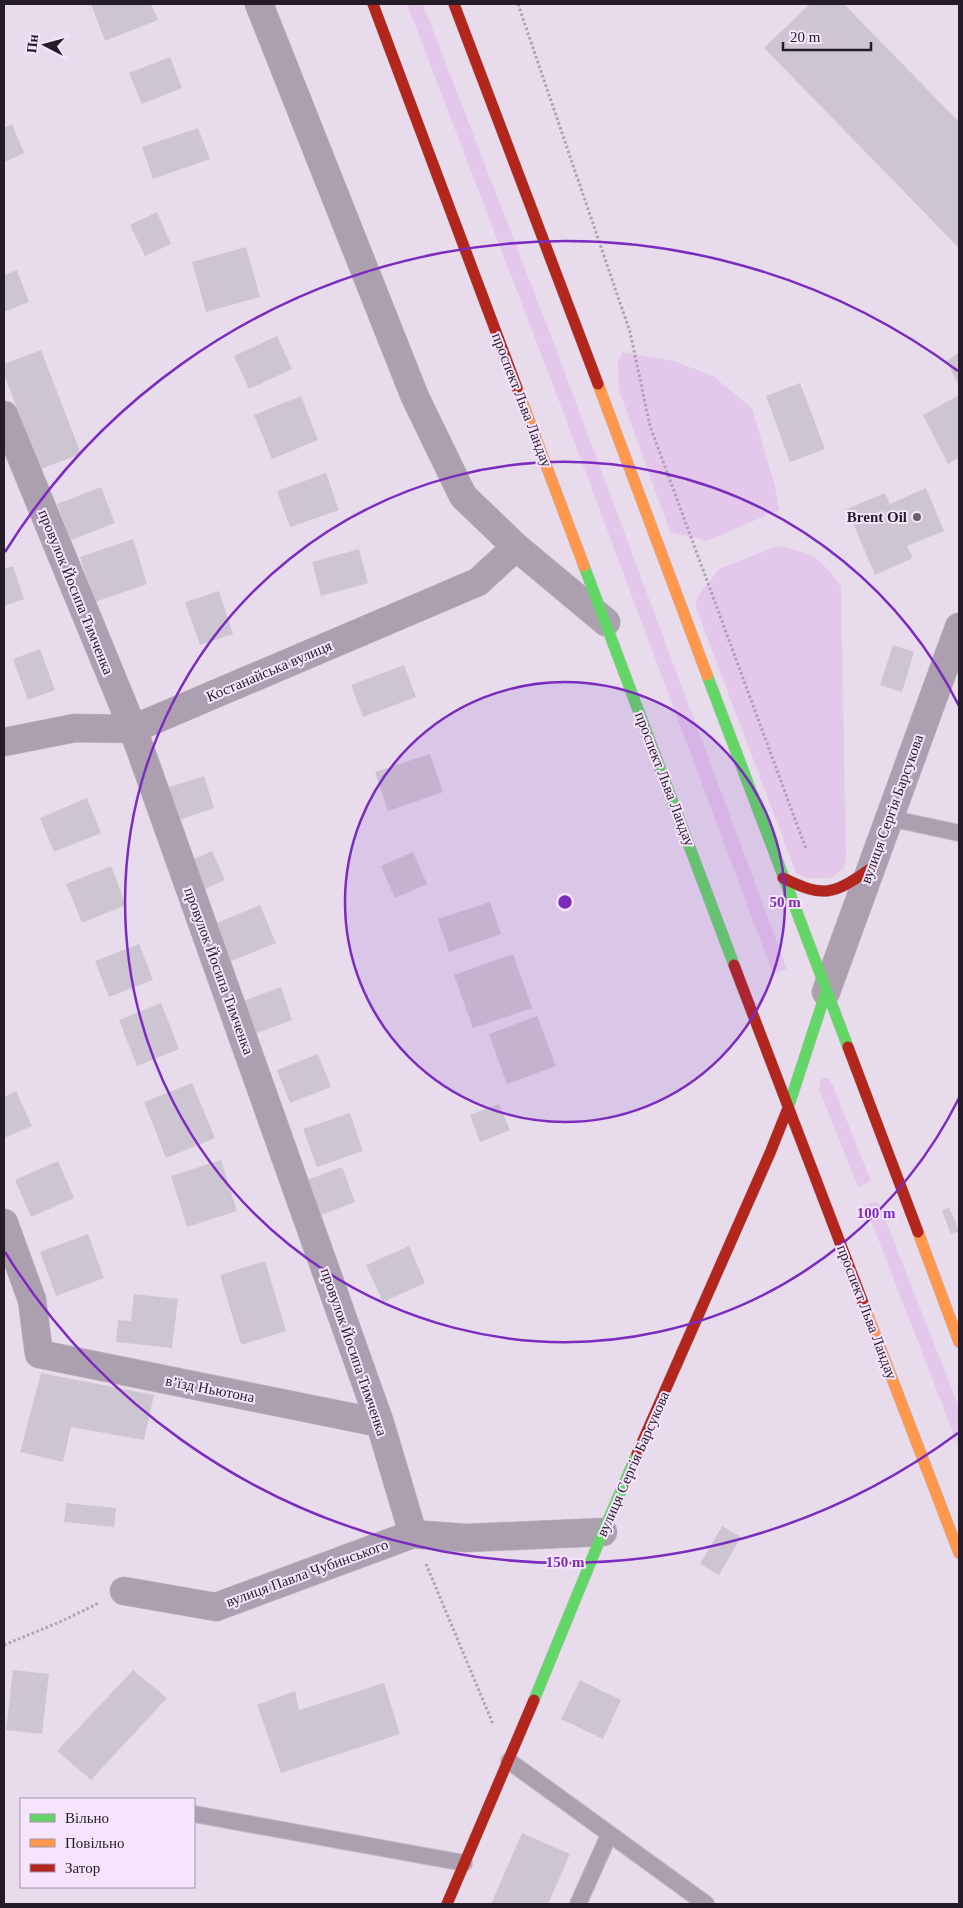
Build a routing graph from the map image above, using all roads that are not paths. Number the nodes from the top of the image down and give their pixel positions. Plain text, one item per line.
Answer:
1 (259, 4) edge
2 (373, 4) edge
3 (454, 4) edge
4 (4, 415) edge
5 (516, 548) junction
6 (606, 622) junction
7 (959, 627) edge
8 (133, 729) junction
9 (4, 742) edge
10 (889, 818) junction
11 (959, 833) edge
12 (870, 869) junction
13 (783, 878) junction
14 (826, 992) junction
15 (788, 1108) junction
16 (4, 1223) edge
17 (959, 1342) edge
18 (380, 1424) junction
19 (603, 1532) junction
20 (413, 1534) junction
21 (959, 1553) edge
22 (124, 1591) road end
23 (509, 1761) junction
24 (195, 1814) edge
25 (609, 1835) junction
26 (464, 1863) junction
27 (446, 1904) edge
28 (578, 1904) edge
29 (706, 1904) edge

1 - 5 street
2 - 6 main road, проспект Льва Ландау
3 - 13 main road
4 - 8 street, провулок Йосипа Тимченка
5 - 6 street
5 - 8 street, Костанайська вулиця
6 - 15 main road, проспект Льва Ландау
7 - 10 street, вулиця Сергія Барсукова
8 - 9 street, Костанайська вулиця
8 - 18 street, провулок Йосипа Тимченка
10 - 11 lane
10 - 12 street, вулиця Сергія Барсукова
12 - 13 main road
12 - 14 street, вулиця Сергія Барсукова
13 - 14 main road
14 - 15 main road, вулиця Сергія Барсукова
14 - 17 main road
15 - 19 main road, вулиця Сергія Барсукова
15 - 21 main road, проспект Льва Ландау
16 - 18 street, в’їзд Ньютона
18 - 20 street, провулок Йосипа Тимченка
19 - 20 street
19 - 23 main road, вулиця Сергія Барсукова
20 - 22 street, вулиця Павла Чубинського
23 - 25 lane
23 - 26 main road, вулиця Сергія Барсукова
24 - 26 lane
25 - 28 lane
25 - 29 lane
26 - 27 main road, вулиця Сергія Барсукова

